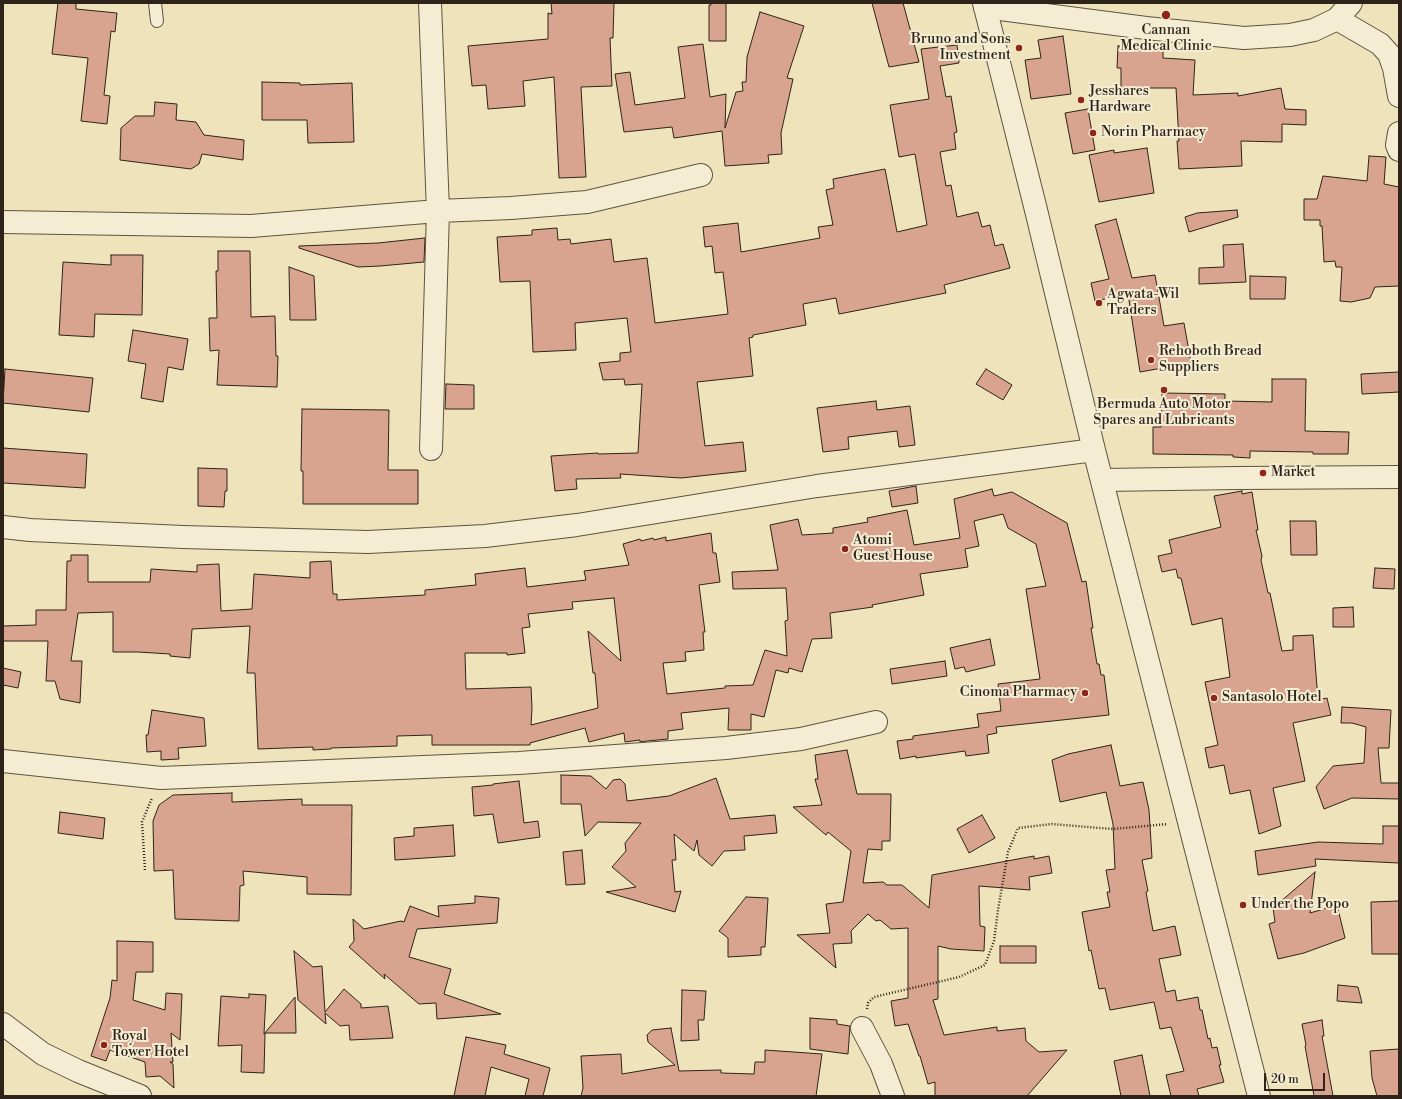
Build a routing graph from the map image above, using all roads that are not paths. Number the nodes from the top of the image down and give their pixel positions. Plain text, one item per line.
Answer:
1 (155, 3) edge
2 (430, 3) edge
3 (1351, 3) edge
4 (984, 5) edge
5 (1337, 19) junction
6 (157, 21) dead end
7 (1399, 96) edge
8 (1399, 133) edge
9 (1399, 150) edge
10 (701, 175) dead end
11 (438, 211) junction
12 (3, 222) edge
13 (430, 449) dead end
14 (1094, 450) junction
15 (1399, 477) edge
16 (1103, 480) junction
17 (3, 527) edge
18 (876, 722) dead end
19 (3, 761) edge
20 (3, 1024) edge
21 (862, 1028) road end
22 (140, 1096) edge
23 (892, 1096) edge
24 (1259, 1096) edge

1 - 6 lane
2 - 11 street
3 - 5 street
4 - 5 street
4 - 14 street
5 - 7 street
8 - 9 street
10 - 11 street
11 - 12 street
11 - 13 street
14 - 16 street
14 - 17 street
15 - 16 street
16 - 24 street
18 - 19 street
20 - 22 street
21 - 23 street

